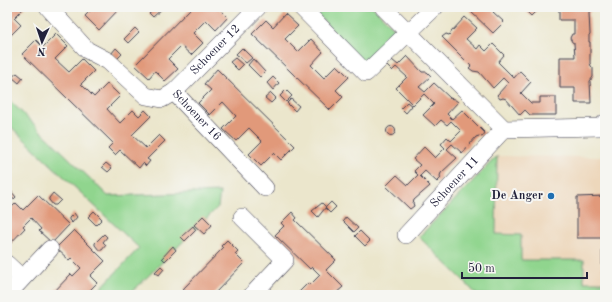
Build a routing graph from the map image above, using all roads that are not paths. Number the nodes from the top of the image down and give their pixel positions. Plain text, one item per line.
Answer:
1 (258, 7) edge
2 (301, 7) edge
3 (383, 7) edge
4 (435, 7) edge
5 (51, 8) edge
6 (409, 32) junction
7 (174, 92) junction
8 (605, 123) edge
9 (504, 129) junction
10 (265, 188) dead end
11 (242, 217) dead end
12 (406, 235) dead end
13 (50, 249) dead end
14 (7, 264) edge
15 (22, 278) junction
16 (255, 294) edge
17 (7, 295) edge

1 - 7 street, Schoener 12
2 - 6 street
3 - 6 street
4 - 6 street
5 - 7 street, Schoener 16
6 - 9 street
7 - 10 street, Schoener 16
8 - 9 street
9 - 12 street, Schoener 11
11 - 16 street
13 - 15 street
14 - 15 street
15 - 17 street

